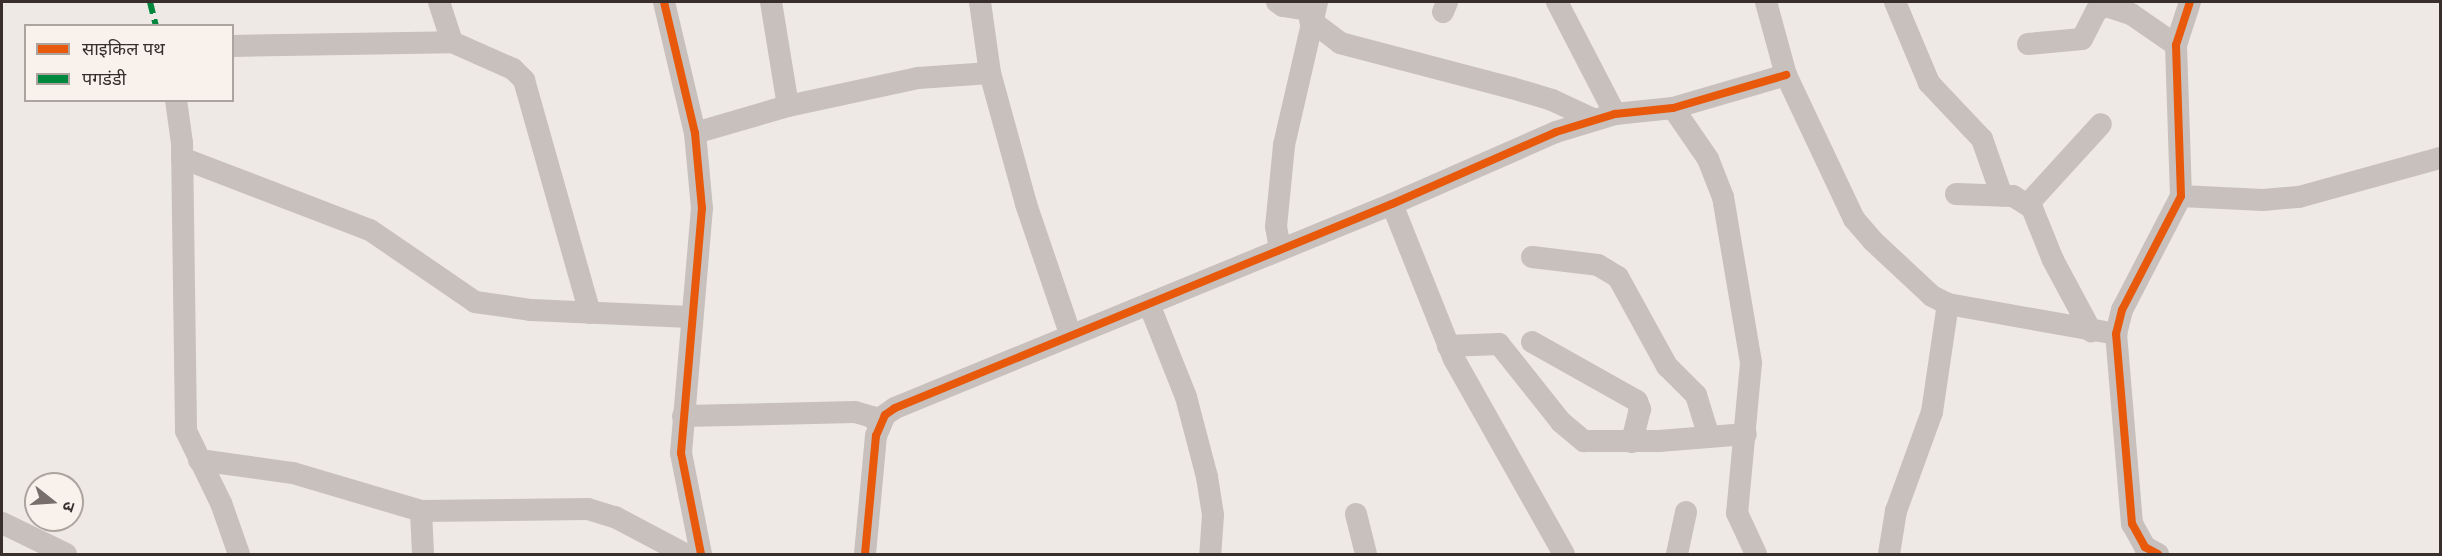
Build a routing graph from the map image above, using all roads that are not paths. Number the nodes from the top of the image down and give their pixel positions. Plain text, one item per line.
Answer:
1 (439, 2) edge
2 (664, 2) edge
3 (771, 2) edge
4 (980, 2) edge
5 (1277, 2) edge
6 (1557, 2) edge
7 (1766, 2) edge
8 (1895, 2) edge
9 (2190, 2) edge
10 (2096, 6) edge
11 (1313, 11) edge
12 (452, 42) junction
13 (2028, 44) dead end
14 (2176, 45) junction
15 (234, 46) edge
16 (990, 73) junction
17 (1786, 75) junction
18 (176, 102) edge
19 (788, 106) junction
20 (1673, 108) junction
21 (1604, 117) junction
22 (2101, 124) dead end
23 (695, 133) junction
24 (182, 158) junction
25 (2440, 158) edge
26 (1956, 194) dead end
27 (2002, 196) junction
28 (2181, 196) junction
29 (1392, 204) junction
30 (2028, 204) junction
31 (1280, 249) junction
32 (1532, 257) dead end
33 (1149, 304) junction
34 (1948, 304) junction
35 (590, 313) junction
36 (690, 317) junction
37 (2091, 331) junction
38 (2116, 334) junction
39 (1071, 336) junction
40 (1532, 342) dead end
41 (1448, 346) junction
42 (683, 416) junction
43 (880, 426) junction
44 (1746, 434) junction
45 (1709, 436) junction
46 (1632, 442) junction
47 (199, 460) junction
48 (421, 511) junction
49 (1686, 512) dead end
50 (1356, 514) dead end
51 (2, 523) edge
52 (66, 555) edge
53 (238, 555) edge
54 (423, 555) edge
55 (685, 555) edge
56 (701, 555) edge
57 (865, 555) edge
58 (1210, 555) edge
59 (1366, 555) edge
60 (1564, 555) edge
61 (1677, 555) edge
62 (1756, 555) edge
63 (1889, 555) edge
64 (2158, 555) edge

1 - 12 street
2 - 23 street
3 - 19 street
4 - 16 street
5 - 11 street
6 - 21 street
7 - 17 street
8 - 27 street
9 - 14 street
10 - 13 street
10 - 14 street
11 - 21 street
11 - 31 street
12 - 15 street
12 - 35 street
14 - 28 street
16 - 19 street
16 - 39 street
17 - 20 street
17 - 34 street
18 - 24 street
19 - 23 street
20 - 21 street
20 - 44 street
21 - 29 street
22 - 30 street
23 - 36 street
24 - 35 street
24 - 47 street
25 - 28 street
26 - 27 street
27 - 30 street
28 - 38 street
29 - 31 street
29 - 41 street
30 - 37 street
31 - 33 street
32 - 45 street
33 - 39 street
33 - 58 street
34 - 37 street
34 - 63 street
35 - 36 street
36 - 42 street
37 - 38 street
38 - 64 street
39 - 43 street
40 - 46 street
41 - 46 street
41 - 60 street
42 - 43 street
42 - 56 street
43 - 57 street
44 - 45 street
44 - 62 street
45 - 46 street
47 - 48 street
47 - 53 street
48 - 54 street
48 - 55 street
49 - 61 street
50 - 59 street
51 - 52 street

